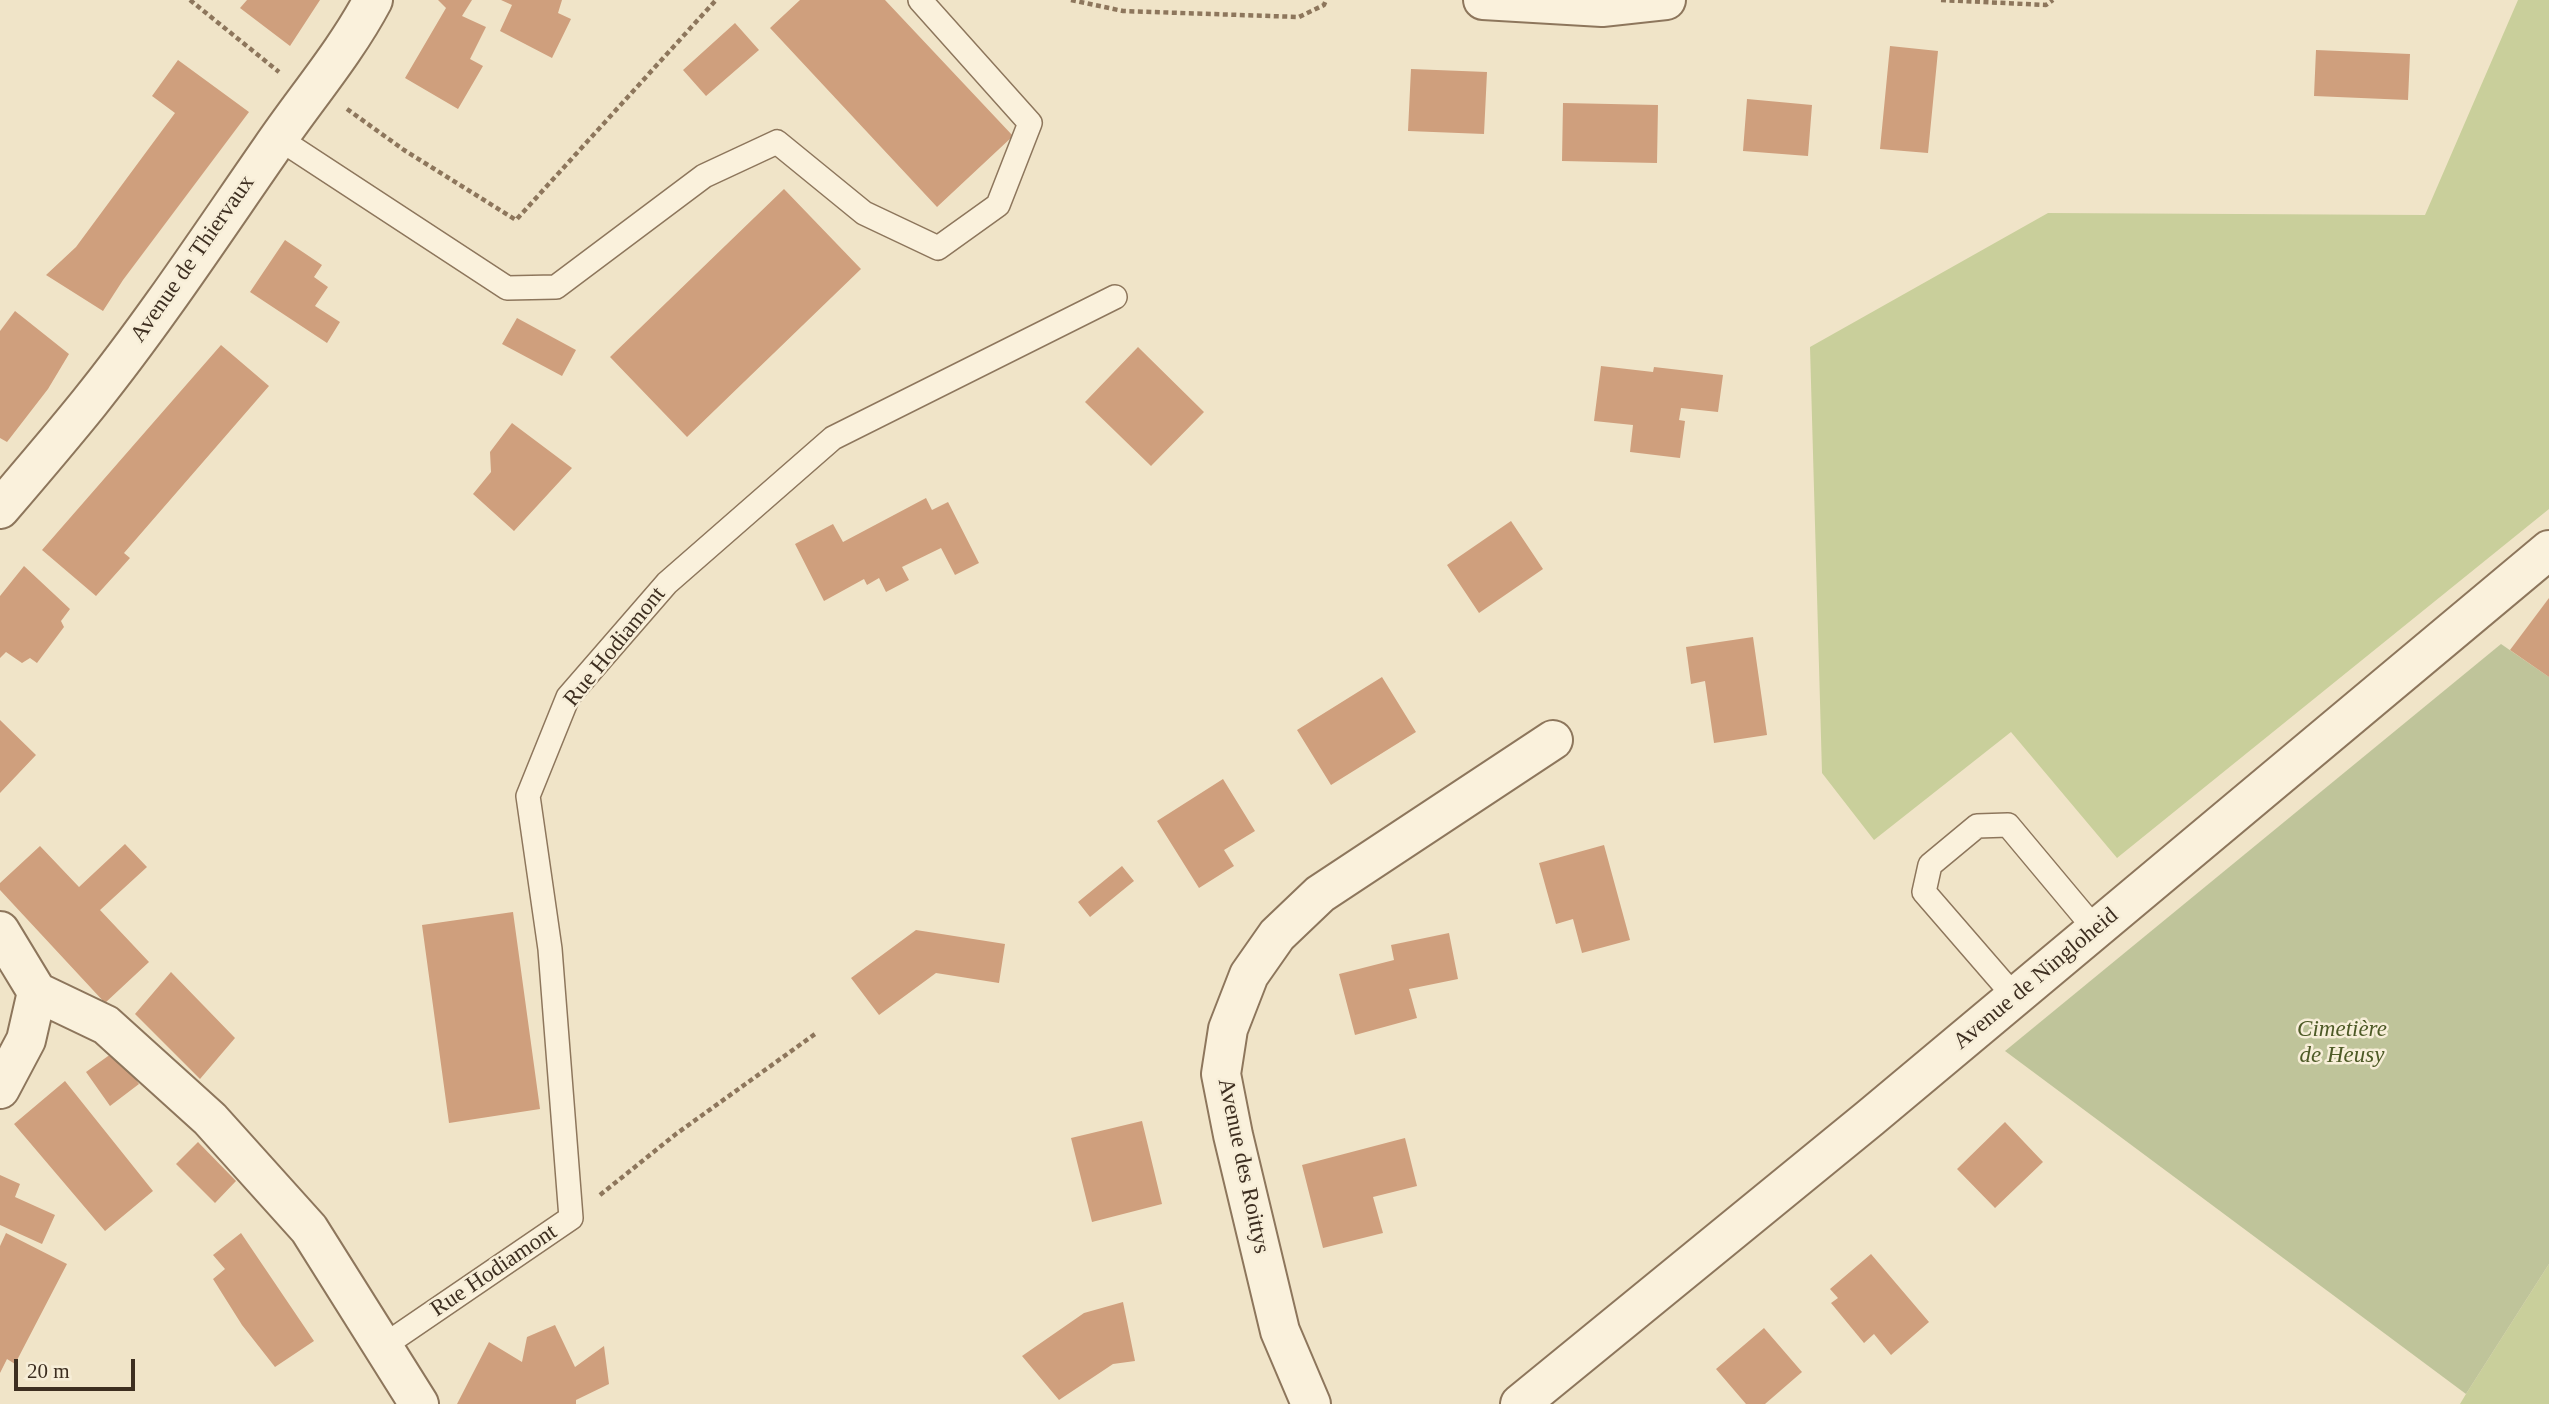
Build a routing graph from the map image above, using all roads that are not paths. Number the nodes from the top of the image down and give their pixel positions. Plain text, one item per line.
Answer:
1 (373, 0) edge
2 (920, 0) edge
3 (1483, 0) edge
4 (1666, 0) edge
5 (278, 138) junction
6 (1115, 297) dead end
7 (0, 509) edge
8 (2549, 550) edge
9 (1553, 740) dead end
10 (2095, 929) junction
11 (0, 930) edge
12 (37, 992) junction
13 (2015, 997) junction
14 (0, 1089) edge
15 (382, 1347) junction
16 (419, 1404) edge
17 (1311, 1404) edge
18 (1520, 1404) edge

1 - 5 street, Avenue de Thiervaux
2 - 5 lane
3 - 4 street
5 - 7 street, Avenue de Thiervaux
6 - 15 lane, Rue Hodiamont
8 - 10 street, Avenue de Ningloheid
9 - 17 street, Avenue des Roittys
10 - 13 street, Avenue de Ningloheid
10 - 13 lane
11 - 12 street
12 - 14 street
12 - 15 street
13 - 18 street, Avenue de Ningloheid
15 - 16 street

